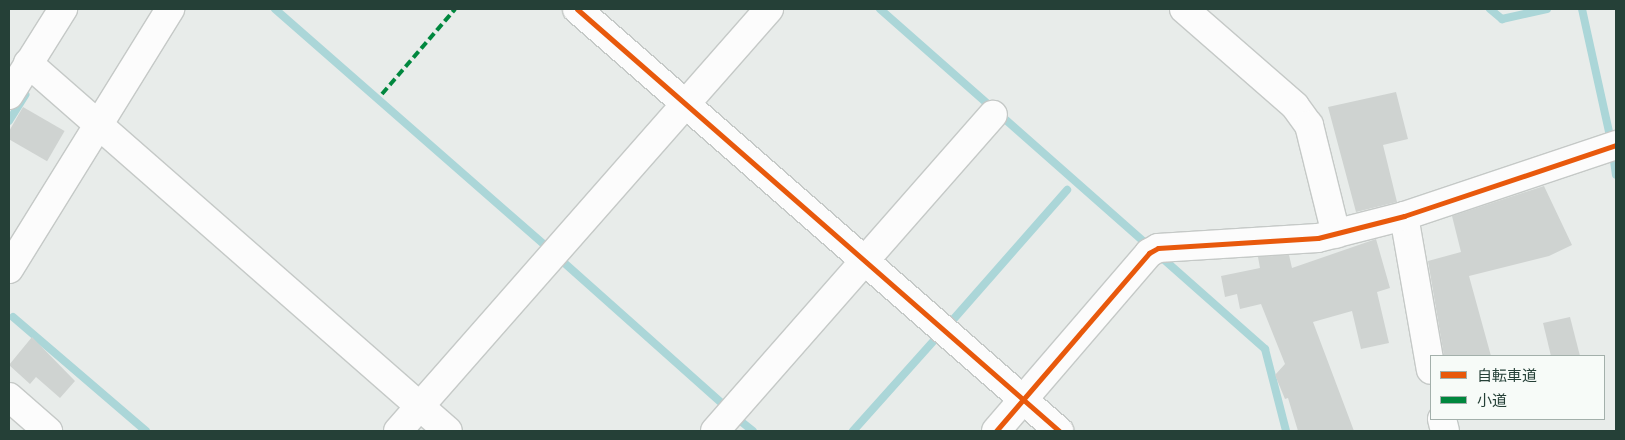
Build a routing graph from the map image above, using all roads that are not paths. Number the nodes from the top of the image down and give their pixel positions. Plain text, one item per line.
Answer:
1 (63, 9) edge
2 (170, 9) edge
3 (577, 9) edge
4 (769, 9) edge
5 (1184, 9) edge
6 (35, 68) junction
7 (9, 95) edge
8 (685, 104) junction
9 (993, 115) dead end
10 (98, 124) junction
11 (1616, 145) edge
12 (1404, 216) junction
13 (1336, 234) junction
14 (864, 262) junction
15 (9, 269) edge
16 (1430, 364) edge
17 (9, 397) edge
18 (1023, 400) junction
19 (420, 406) junction
20 (48, 431) edge
21 (398, 431) edge
22 (448, 431) edge
23 (715, 431) edge
24 (996, 431) edge
25 (1059, 431) edge

1 - 6 street
2 - 10 street
3 - 8 street
4 - 8 street
5 - 13 street
6 - 7 street
6 - 10 street
8 - 14 street
8 - 19 street
9 - 14 street
10 - 15 street
10 - 19 street
11 - 12 street
12 - 13 street
12 - 16 street
13 - 18 street
14 - 18 street
14 - 23 street
17 - 20 street
18 - 24 street
18 - 25 street
19 - 21 street
19 - 22 street

